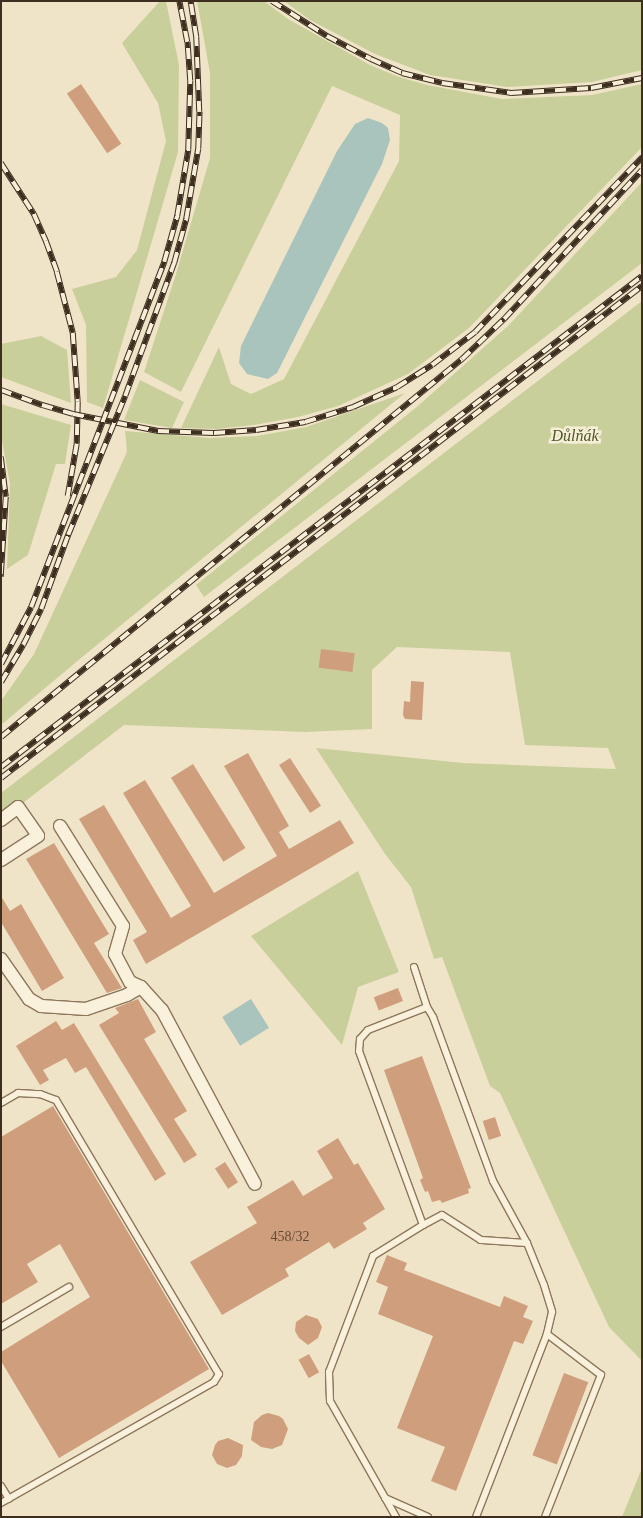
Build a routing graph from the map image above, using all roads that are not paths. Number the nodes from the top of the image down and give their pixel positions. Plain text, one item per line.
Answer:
1 (1, 820) edge
2 (60, 826) dead end
3 (1, 860) edge
4 (1, 960) edge
5 (414, 966) dead end
6 (141, 987) junction
7 (427, 1007) junction
8 (1, 1103) edge
9 (255, 1184) dead end
10 (423, 1225) junction
11 (527, 1243) junction
12 (69, 1287) dead end
13 (1, 1327) edge
14 (546, 1334) junction
15 (1, 1486) edge
16 (385, 1498) junction
17 (9, 1499) junction
18 (1, 1503) edge
19 (396, 1517) edge
20 (428, 1517) edge
21 (476, 1517) edge
22 (545, 1517) edge

1 - 3 street
2 - 6 street
4 - 6 street
5 - 7 lane
6 - 9 street
7 - 10 lane
7 - 11 lane
8 - 17 lane
10 - 11 lane
10 - 16 lane
11 - 14 lane
12 - 13 lane
14 - 21 lane
14 - 22 lane
15 - 17 lane
16 - 19 lane
16 - 20 lane
17 - 18 lane

